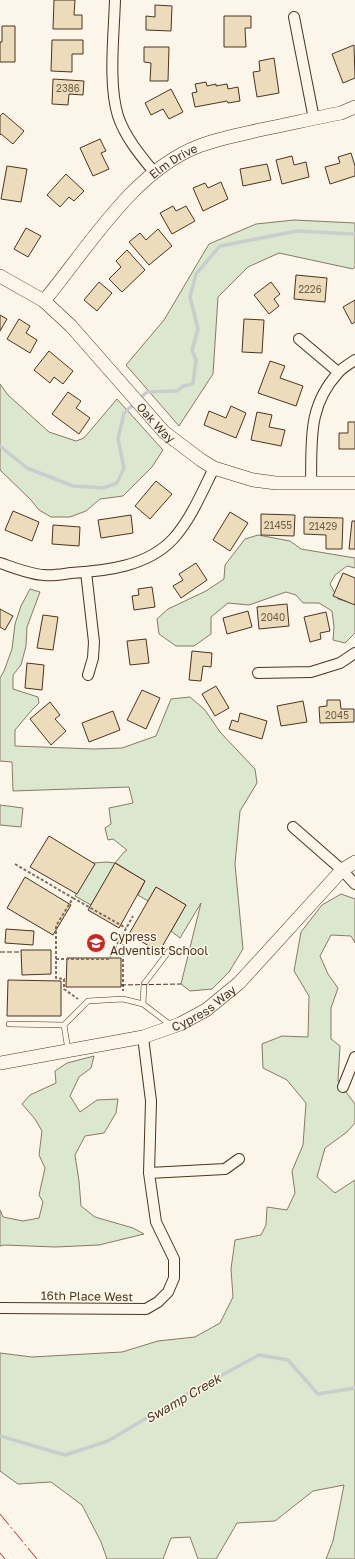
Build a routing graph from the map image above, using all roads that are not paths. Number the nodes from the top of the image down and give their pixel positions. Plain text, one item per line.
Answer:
1 (115, 0) edge
2 (294, 17) dead end
3 (355, 108) edge
4 (314, 119) junction
5 (154, 172) junction
6 (0, 276) edge
7 (44, 301) junction
8 (299, 338) dead end
9 (355, 360) edge
10 (338, 372) junction
11 (214, 468) junction
12 (311, 483) junction
13 (355, 483) edge
14 (0, 563) edge
15 (86, 572) junction
16 (355, 653) edge
17 (258, 673) dead end
18 (88, 675) dead end
19 (293, 827) dead end
20 (355, 862) edge
21 (342, 870) junction
22 (355, 884) edge
23 (169, 951) dead end
24 (143, 1004) junction
25 (9, 1024) dead end
26 (64, 1025) junction
27 (173, 1026) junction
28 (143, 1037) junction
29 (68, 1050) junction
30 (355, 1057) edge
31 (0, 1063) edge
32 (343, 1087) dead end
33 (239, 1159) dead end
34 (149, 1173) junction
35 (0, 1308) edge

1 - 5 street
2 - 4 street
3 - 4 street, Elm Drive
4 - 5 street, Elm Drive
5 - 7 street, Elm Drive
6 - 7 street, Oak Way
7 - 11 street, Oak Way
8 - 10 street
9 - 10 street
10 - 12 street
11 - 12 street, Oak Way
11 - 15 street
12 - 13 street, Oak Way
14 - 15 street
15 - 18 street
16 - 17 street
19 - 21 street
20 - 21 street, Cypress Way
21 - 22 street
21 - 27 street, Cypress Way
23 - 24 lane
24 - 26 lane
24 - 27 lane
25 - 26 lane
26 - 29 lane
27 - 28 street, Cypress Way
28 - 29 street, Cypress Way
28 - 34 street
29 - 31 street, Cypress Way
30 - 32 street
33 - 34 street
34 - 35 street, 16th Place West

